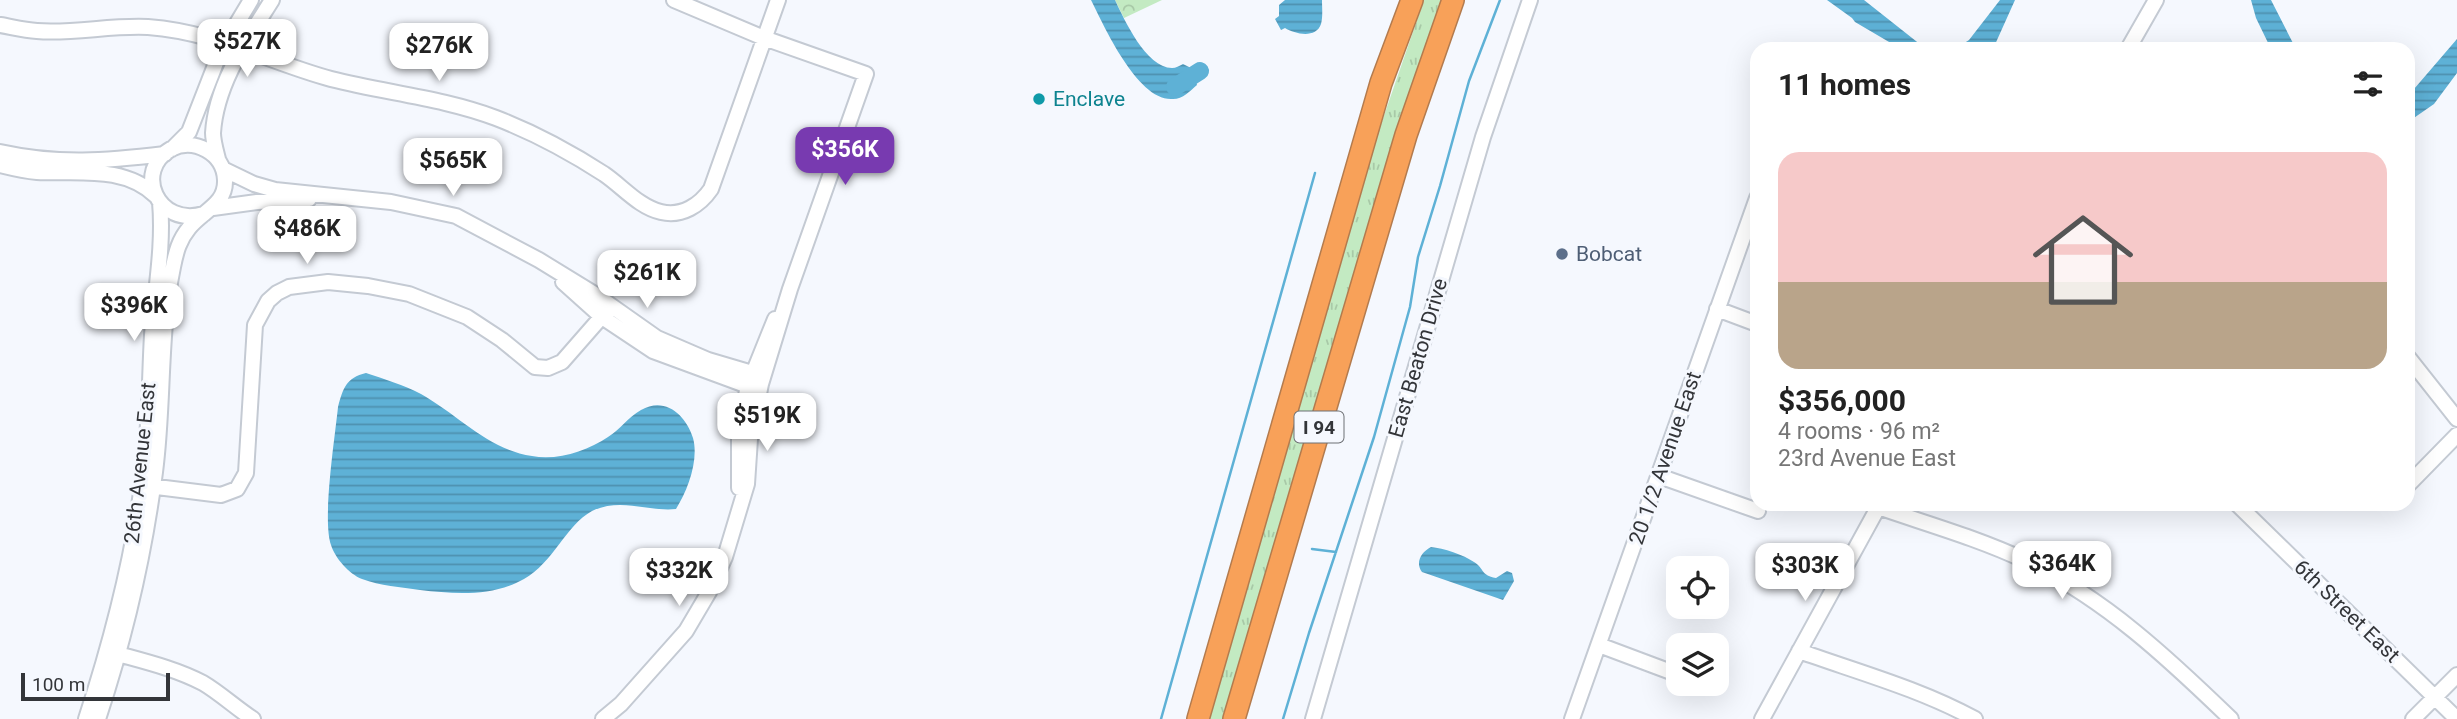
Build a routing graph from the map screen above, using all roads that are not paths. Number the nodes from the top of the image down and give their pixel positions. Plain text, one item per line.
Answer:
1 (251, 0) edge
2 (272, 0) edge
3 (674, 0) edge
4 (778, 0) edge
5 (1412, 0) edge
6 (1453, 0) edge
7 (1530, 0) edge
8 (2156, 0) edge
9 (0, 25) edge
10 (764, 38) junction
11 (225, 42) junction
12 (2132, 42) edge
13 (243, 47) junction
14 (168, 151) junction
15 (0, 152) edge
16 (221, 164) junction
17 (0, 166) edge
18 (348, 197) junction
19 (158, 200) junction
20 (209, 211) junction
21 (1750, 218) edge
22 (1717, 310) junction
23 (606, 311) junction
24 (1750, 322) edge
25 (2415, 366) edge
26 (754, 381) junction
27 (2457, 419) edge
28 (2457, 435) edge
29 (1659, 476) junction
30 (2415, 478) edge
31 (147, 486) junction
32 (1750, 508) edge
33 (1876, 511) edge
34 (1893, 511) edge
35 (2244, 511) edge
36 (1599, 645) junction
37 (1799, 651) junction
38 (112, 654) junction
39 (1666, 670) edge
40 (2457, 676) edge
41 (2435, 697) junction
42 (621, 705) junction
43 (86, 719) edge
44 (99, 719) edge
45 (253, 719) edge
46 (603, 719) edge
47 (613, 719) edge
48 (1198, 719) edge
49 (1234, 719) edge
50 (1313, 719) edge
51 (1572, 719) edge
52 (1762, 719) edge
53 (1975, 719) edge
54 (2231, 719) edge
55 (2413, 719) edge
56 (2457, 719) edge

1 - 11 street
2 - 13 street
3 - 10 street
4 - 10 street
5 - 48 highway, I 94
6 - 49 highway, I 94
7 - 50 street, East Beaton Drive
8 - 12 street
9 - 11 street
10 - 13 street
10 - 26 street
11 - 13 street
11 - 14 street
13 - 16 street
14 - 15 street
14 - 16 street
14 - 19 street
16 - 18 street
16 - 20 street
17 - 19 street
18 - 20 street
18 - 23 street
19 - 20 street
19 - 31 street, 26th Avenue East
20 - 31 street, 26th Avenue East
21 - 22 street, 20 1/2 Avenue East
22 - 24 street
22 - 29 street, 20 1/2 Avenue East
23 - 26 street
23 - 31 street
25 - 27 street
26 - 42 street
28 - 30 street
29 - 32 street
29 - 36 street, 20 1/2 Avenue East
31 - 38 street, 26th Avenue East
33 - 37 street
34 - 54 street
35 - 41 street, 6th Street East
36 - 39 street
36 - 51 street, 20 1/2 Avenue East
37 - 52 street
37 - 53 street
38 - 43 street, 26th Avenue East
38 - 44 street, 26th Avenue East
38 - 45 street
40 - 41 street
41 - 55 street
41 - 56 street, 6th Street East
42 - 46 street
42 - 47 street

